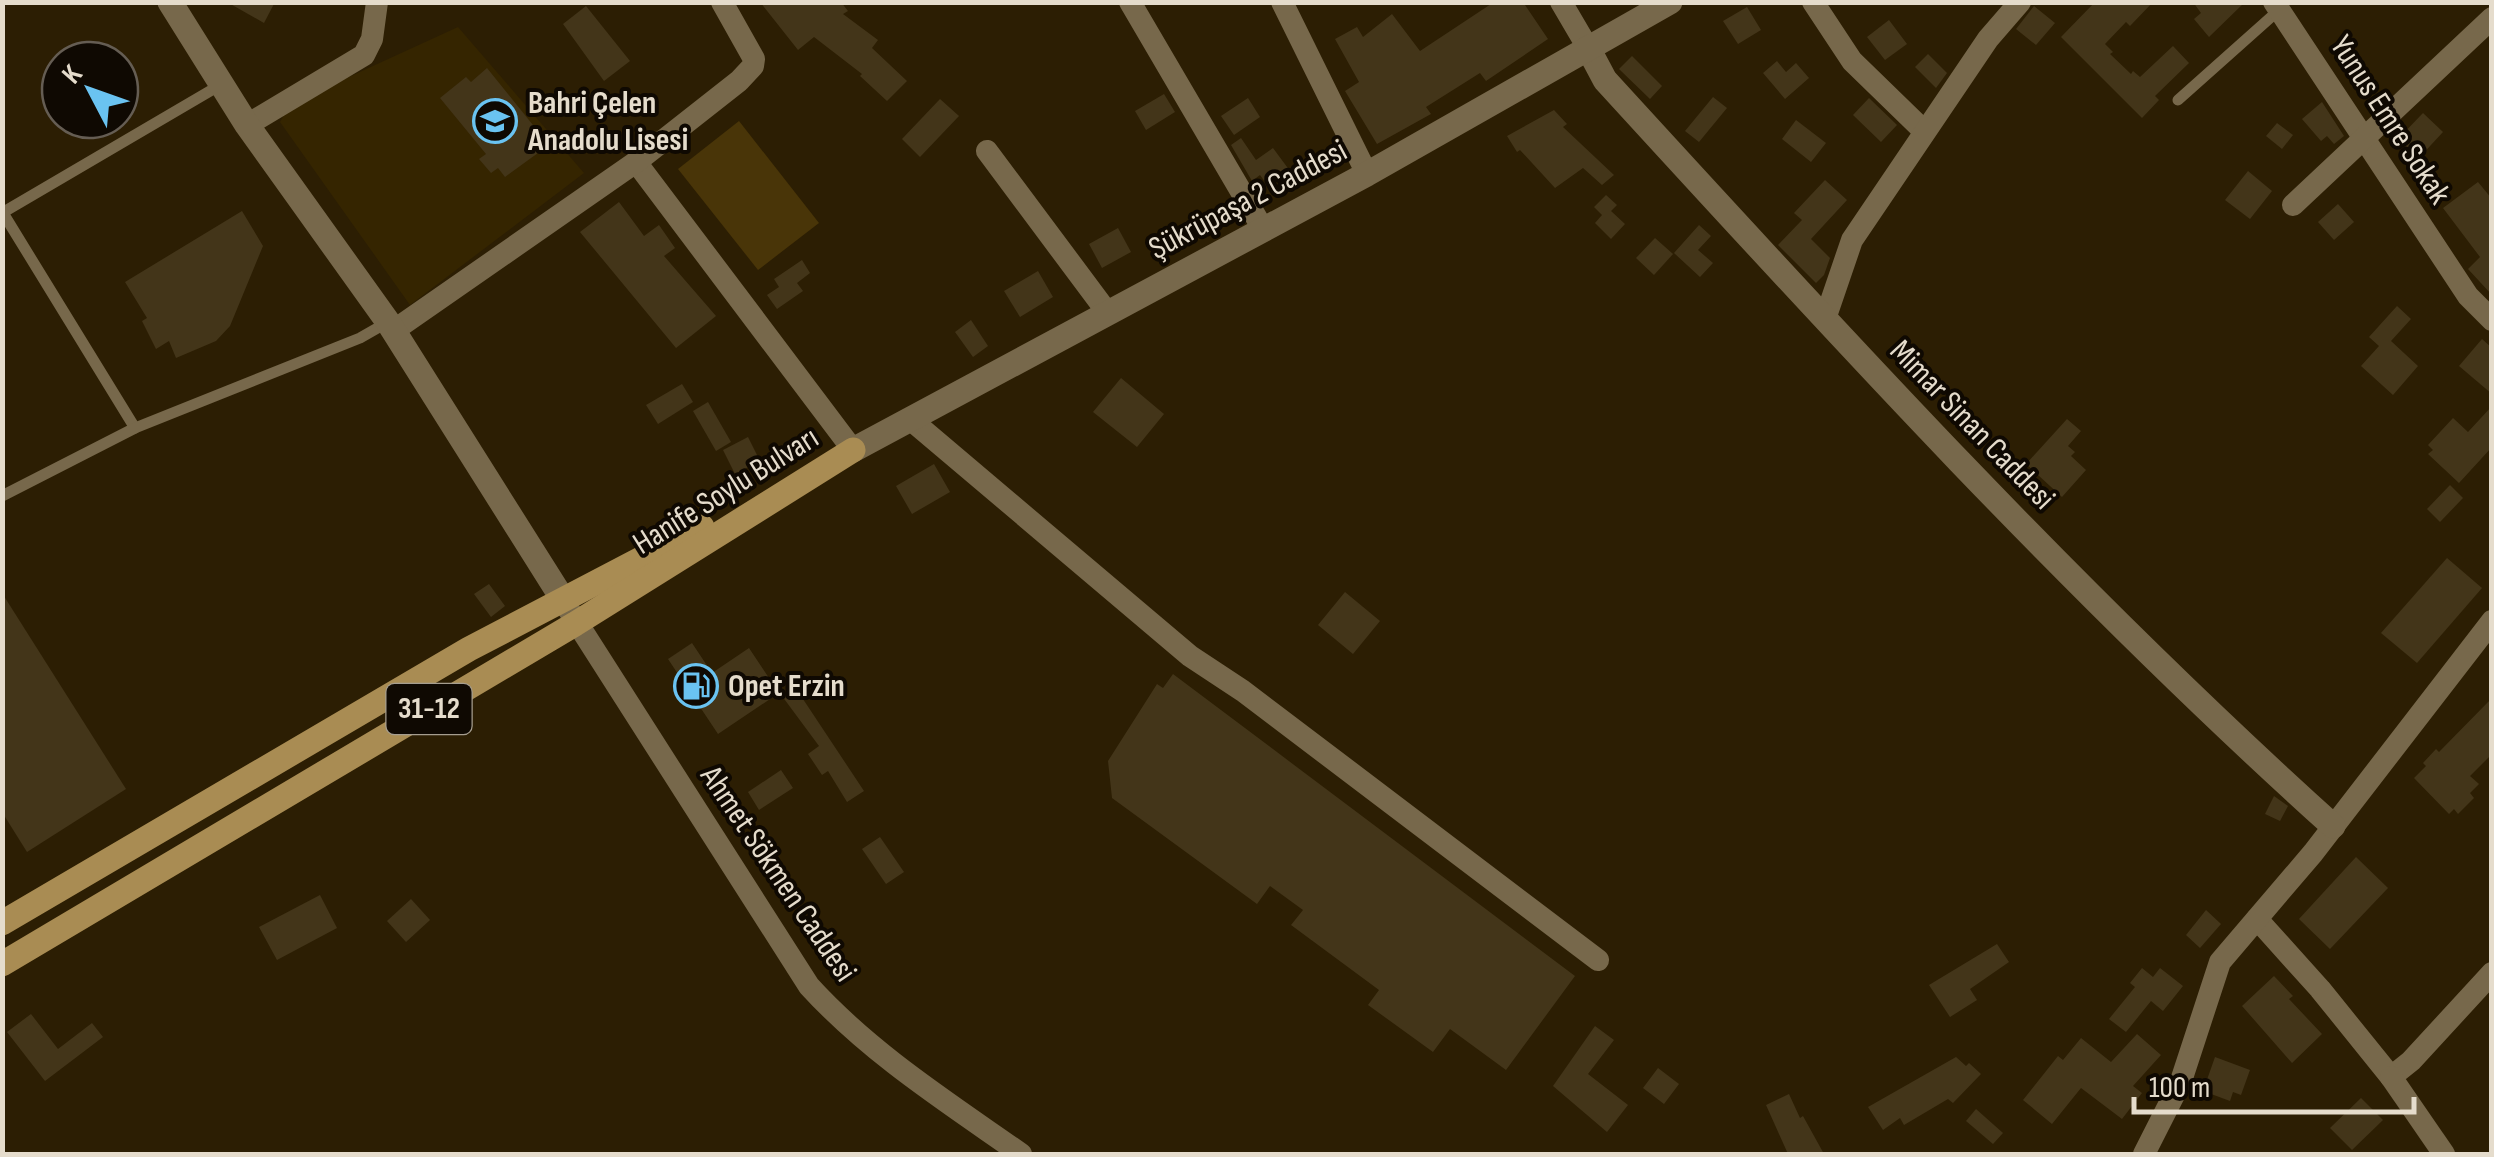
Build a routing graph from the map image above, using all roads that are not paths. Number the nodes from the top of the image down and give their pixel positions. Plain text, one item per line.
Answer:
1 (170, 2) edge
2 (377, 2) edge
3 (722, 2) edge
4 (1130, 2) edge
5 (1282, 2) edge
6 (1561, 2) edge
7 (1670, 2) edge
8 (1812, 2) edge
9 (2020, 2) edge
10 (2276, 6) edge
11 (2492, 18) edge
12 (1588, 48) junction
13 (222, 84) junction
14 (2178, 100) dead end
15 (247, 125) junction
16 (1924, 130) junction
17 (2362, 137) junction
18 (987, 151) dead end
19 (636, 162) junction
20 (1366, 174) junction
21 (2293, 205) dead end
22 (3, 213) edge
23 (1263, 229) junction
24 (1107, 312) junction
25 (1824, 319) junction
26 (2492, 320) edge
27 (390, 327) junction
28 (910, 419) junction
29 (135, 428) junction
30 (853, 450) junction
31 (2, 496) edge
32 (562, 598) junction
33 (2492, 622) edge
34 (574, 624) junction
35 (2334, 826) junction
36 (2257, 919) junction
37 (2, 923) edge
38 (1598, 960) dead end
39 (2, 964) edge
40 (2492, 973) edge
41 (2391, 1077) junction
42 (1021, 1154) edge
43 (2144, 1154) edge
44 (2444, 1154) edge

1 - 13 street
2 - 15 street
3 - 19 street
4 - 23 street
5 - 20 street
6 - 12 street
7 - 12 street, Şükrüpaşa 2 Caddesi / 31-12
8 - 16 street
9 - 16 street
10 - 14 lane
10 - 17 street, Yunus Emre Sokak
11 - 17 street
12 - 20 street, Şükrüpaşa 2 Caddesi / 31-12
12 - 25 street, Mimar Sinan Caddesi
13 - 15 street
13 - 22 lane
15 - 27 street
16 - 25 street
17 - 21 street
17 - 26 street, Yunus Emre Sokak
18 - 24 street
19 - 27 street
19 - 30 street
20 - 23 street, Şükrüpaşa 2 Caddesi / 31-12
22 - 29 lane
23 - 24 street, Şükrüpaşa 2 Caddesi / 31-12
24 - 28 street, Şükrüpaşa 2 Caddesi / 31-12
25 - 35 street, Mimar Sinan Caddesi
27 - 29 lane
27 - 32 street
28 - 30 street, Şükrüpaşa 2 Caddesi / 31-12
28 - 38 street
29 - 31 lane
30 - 32 main road, Hanife Soylu Bulvarı / 31-12
30 - 34 main road, Hanife Soylu Bulvarı / 31-12
32 - 34 street, Ahmet Sökmen Caddesi
32 - 37 main road, Hanife Soylu Bulvarı / 31-12
33 - 35 street
34 - 39 main road, Hanife Soylu Bulvarı / 31-12
34 - 42 street, Ahmet Sökmen Caddesi
35 - 36 street
36 - 41 street
36 - 43 street
40 - 41 street
41 - 44 street

